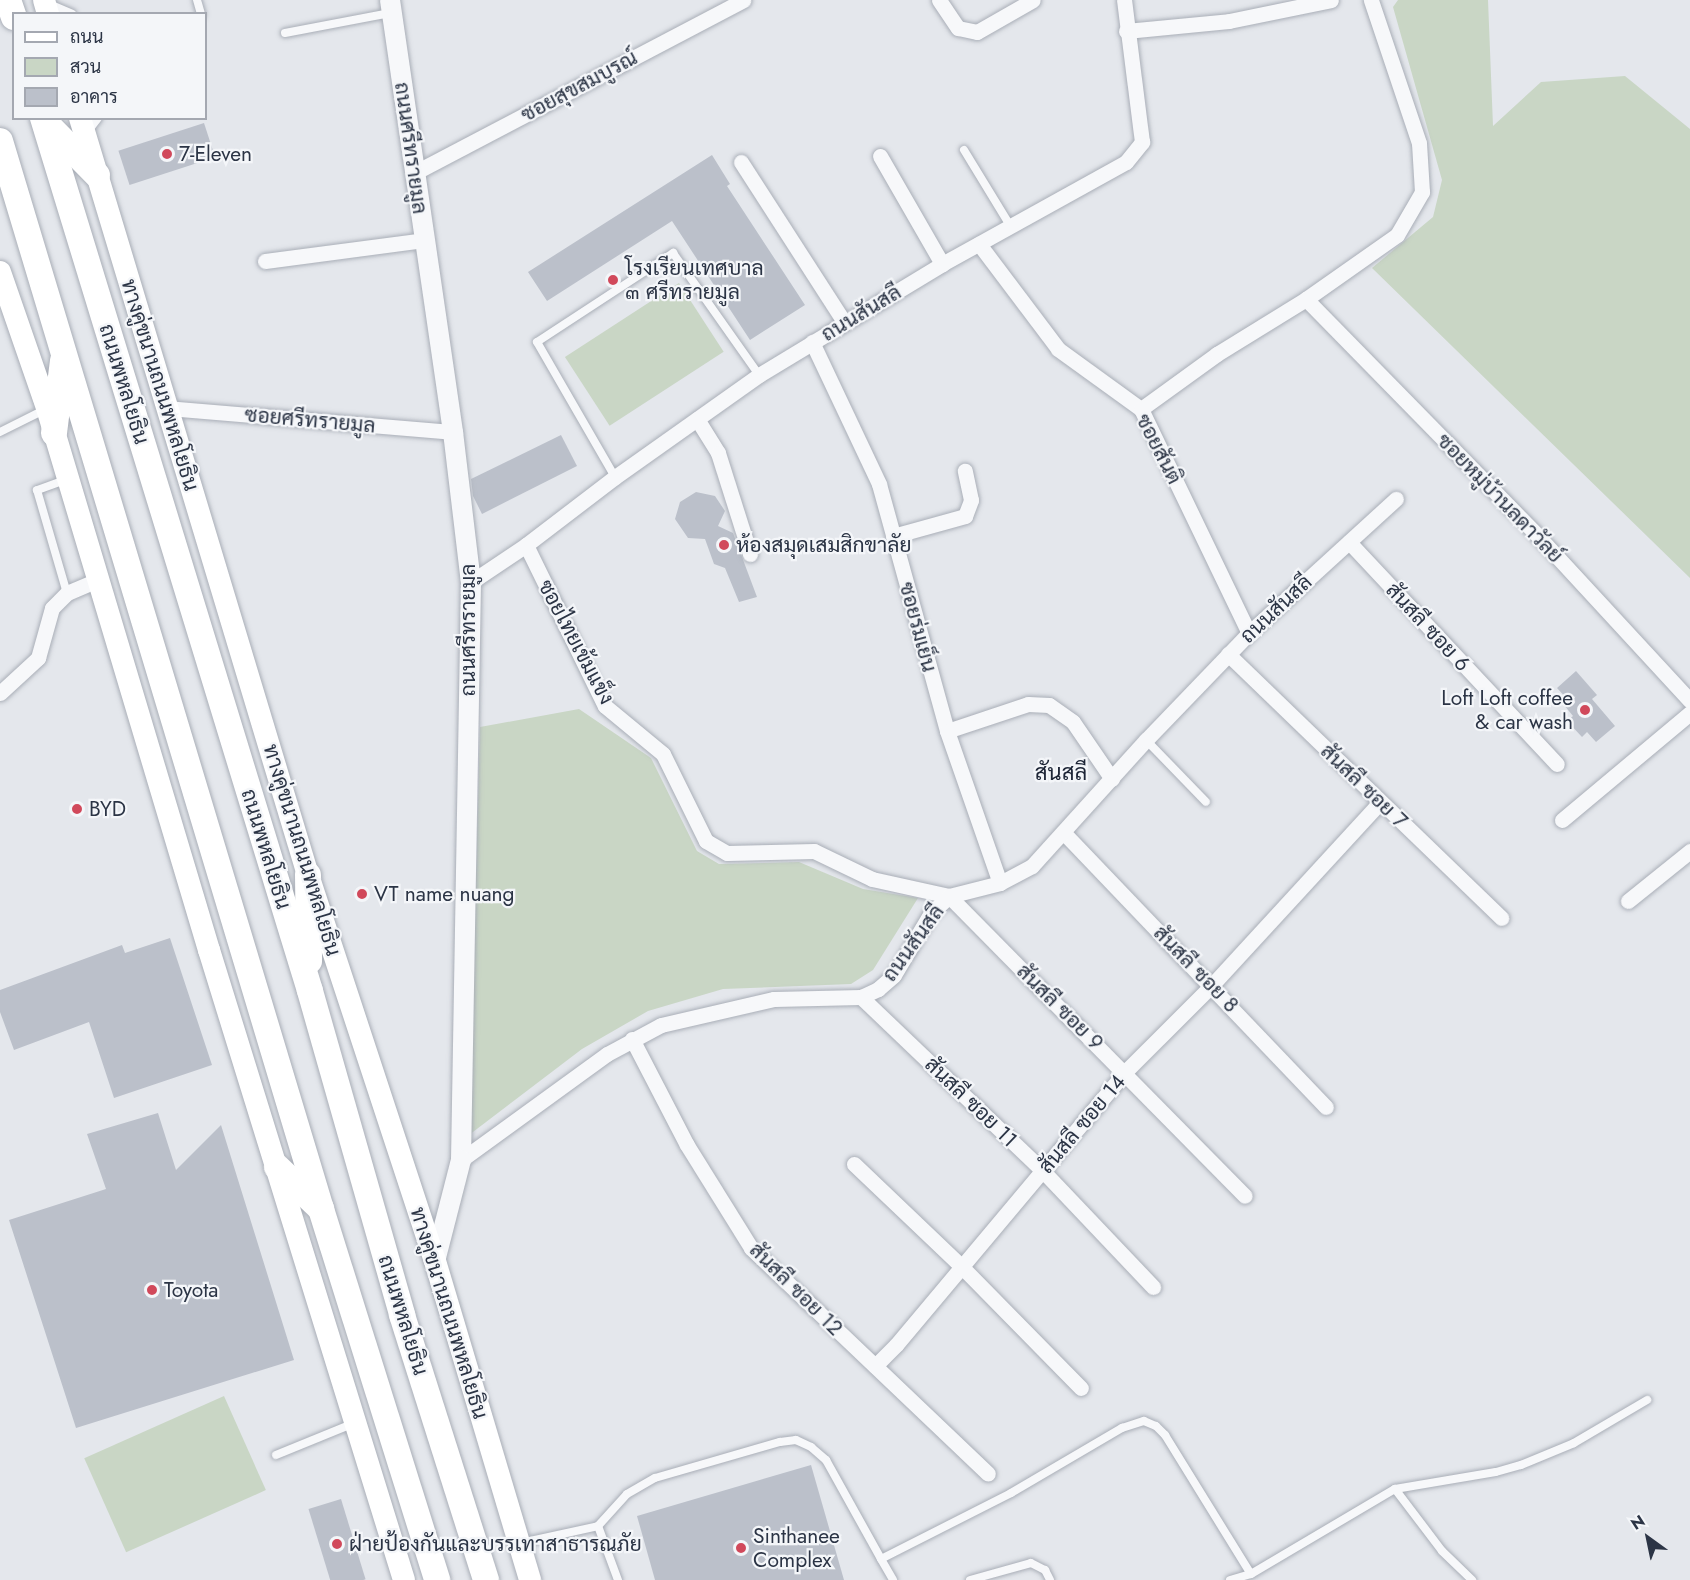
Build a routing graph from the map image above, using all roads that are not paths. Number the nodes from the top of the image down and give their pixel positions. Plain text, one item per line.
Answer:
1 (743, 0) edge
2 (939, 0) edge
3 (1033, 0) edge
4 (1124, 0) edge
5 (1331, 0) edge
6 (1371, 0) edge
7 (46, 5) edge
8 (390, 6) edge
9 (66, 12) edge
10 (1126, 31) junction
11 (285, 33) dead end
12 (43, 120) edge
13 (44, 120) edge
14 (88, 124) edge
15 (0, 141) edge
16 (964, 150) dead end
17 (880, 156) dead end
18 (741, 162) dead end
19 (414, 173) junction
20 (97, 175) junction
21 (1011, 227) junction
22 (424, 240) junction
23 (980, 244) junction
24 (265, 261) dead end
25 (942, 264) junction
26 (0, 272) edge
27 (1306, 299) junction
28 (844, 322) junction
29 (812, 342) junction
30 (64, 352) junction
31 (759, 375) junction
32 (47, 408) junction
33 (167, 408) junction
34 (1141, 409) junction
35 (697, 419) junction
36 (0, 432) edge
37 (453, 432) junction
38 (54, 433) junction
39 (965, 471) dead end
40 (615, 477) junction
41 (67, 479) junction
42 (1396, 499) dead end
43 (893, 537) junction
44 (1349, 542) junction
45 (526, 545) junction
46 (750, 554) dead end
47 (100, 579) junction
48 (471, 582) junction
49 (67, 593) junction
50 (1249, 633) junction
51 (1228, 654) junction
52 (0, 693) edge
53 (1690, 701) edge
54 (1690, 712) edge
55 (947, 731) junction
56 (1146, 740) junction
57 (1557, 764) dead end
58 (1112, 779) junction
59 (1206, 802) dead end
60 (1380, 802) junction
61 (1562, 820) dead end
62 (1064, 833) junction
63 (1690, 851) edge
64 (308, 875) junction
65 (1000, 883) junction
66 (949, 896) junction
67 (1628, 901) dead end
68 (1501, 918) dead end
69 (1212, 986) junction
70 (310, 991) junction
71 (861, 997) junction
72 (632, 1039) junction
73 (1125, 1072) junction
74 (1326, 1107) dead end
75 (460, 1160) junction
76 (854, 1164) dead end
77 (277, 1167) junction
78 (1043, 1171) junction
79 (1245, 1196) dead end
80 (321, 1209) junction
81 (435, 1261) junction
82 (961, 1266) junction
83 (1153, 1287) dead end
84 (875, 1366) junction
85 (1081, 1388) dead end
86 (1647, 1400) dead end
87 (356, 1422) junction
88 (276, 1455) dead end
89 (988, 1474) dead end
90 (1395, 1488) junction
91 (598, 1526) junction
92 (520, 1544) junction
93 (881, 1559) junction
94 (1251, 1574) junction
95 (404, 1580) edge
96 (437, 1580) edge
97 (486, 1580) edge
98 (530, 1580) edge
99 (618, 1580) edge
100 (892, 1580) edge
101 (970, 1580) edge
102 (1050, 1580) edge
103 (1230, 1580) edge
104 (1472, 1580) edge

1 - 19 street, ซอยสุขสมบูรณ์
2 - 3 street
4 - 10 street, ถนนสันสลี
5 - 10 street
6 - 27 street
7 - 9 lane
8 - 11 lane
8 - 19 street, ถนนศรีทรายมูล
10 - 21 street, ถนนสันสลี
12 - 70 main road, ถนนพหลโยธิน
13 - 20 main road
14 - 20 main road, ทางคู่ขนานถนนพหลโยธิน
15 - 30 main road
16 - 21 lane
17 - 25 street
18 - 28 street
19 - 22 street, ถนนศรีทรายมูล
20 - 33 main road, ทางคู่ขนานถนนพหลโยธิน
21 - 23 street, ถนนสันสลี
22 - 24 street
22 - 37 street, ถนนศรีทรายมูล
23 - 25 street, ถนนสันสลี
23 - 34 street, ซอยสันติ
25 - 28 street, ถนนสันสลี
26 - 32 main road
27 - 34 street
27 - 53 street, ซอยหมู่บ้านลดาวัลย์
28 - 29 street, ถนนสันสลี
29 - 31 street, ถนนสันสลี
29 - 43 street, ซอยร่มเย็น
30 - 38 main road
30 - 80 main road
31 - 35 street, ถนนสันสลี
31 - 40 lane
32 - 36 lane
32 - 38 main road
33 - 37 street, ซอยศรีทรายมูล
33 - 64 main road, ทางคู่ขนานถนนพหลโยธิน
34 - 50 street, ซอยสันติ
35 - 40 street, ถนนสันสลี
35 - 46 street
37 - 48 street, ถนนศรีทรายมูล
38 - 41 main road
39 - 43 street
40 - 45 street, ถนนสันสลี
41 - 47 main road
41 - 49 lane
42 - 44 street, ถนนสันสลี
43 - 55 street, ซอยร่มเย็น
44 - 50 street, ถนนสันสลี
44 - 57 street, สันสลี ซอย 6
45 - 48 street, ถนนสันสลี
45 - 66 street, ซอยไทยเข้มแข็ง
47 - 49 street
47 - 77 main road
48 - 75 street, ถนนศรีทรายมูล
49 - 52 street
50 - 51 street, ถนนสันสลี
51 - 56 street, ถนนสันสลี
51 - 60 street, สันสลี ซอย 7
54 - 61 street
55 - 58 street
55 - 65 street, ซอยร่มเย็น
56 - 58 street, ถนนสันสลี
56 - 59 lane
58 - 62 street, ถนนสันสลี
60 - 68 street, สันสลี ซอย 7
60 - 69 street, สันสลี ซอย 14
62 - 65 street, ถนนสันสลี
62 - 69 street, สันสลี ซอย 8
63 - 67 street
64 - 70 main road
64 - 81 main road, ทางคู่ขนานถนนพหลโยธิน
65 - 66 street, ถนนสันสลี
66 - 71 street, ถนนสันสลี
66 - 73 street, สันสลี ซอย 9
69 - 73 street, สันสลี ซอย 14
69 - 74 street, สันสลี ซอย 8
70 - 97 main road, ถนนพหลโยธิน
71 - 72 street, ถนนสันสลี
71 - 78 street, สันสลี ซอย 11
72 - 75 street, ถนนสันสลี
72 - 84 street, สันสลี ซอย 12
73 - 78 street, สันสลี ซอย 14
73 - 79 street, สันสลี ซอย 9
75 - 81 street, ถนนศรีทรายมูล
76 - 82 street
77 - 80 main road
77 - 87 main road
78 - 82 street, สันสลี ซอย 14
78 - 83 street, สันสลี ซอย 11
80 - 96 main road
81 - 92 main road, ทางคู่ขนานถนนพหลโยธิน
82 - 84 street, สันสลี ซอย 14
82 - 85 street
84 - 89 street, สันสลี ซอย 12
86 - 90 lane
87 - 88 lane
87 - 95 main road
90 - 94 lane
90 - 104 lane
91 - 92 lane
91 - 93 lane
91 - 99 lane
92 - 98 main road, ทางคู่ขนานถนนพหลโยธิน
93 - 94 lane
93 - 100 lane
94 - 103 lane
101 - 102 lane

